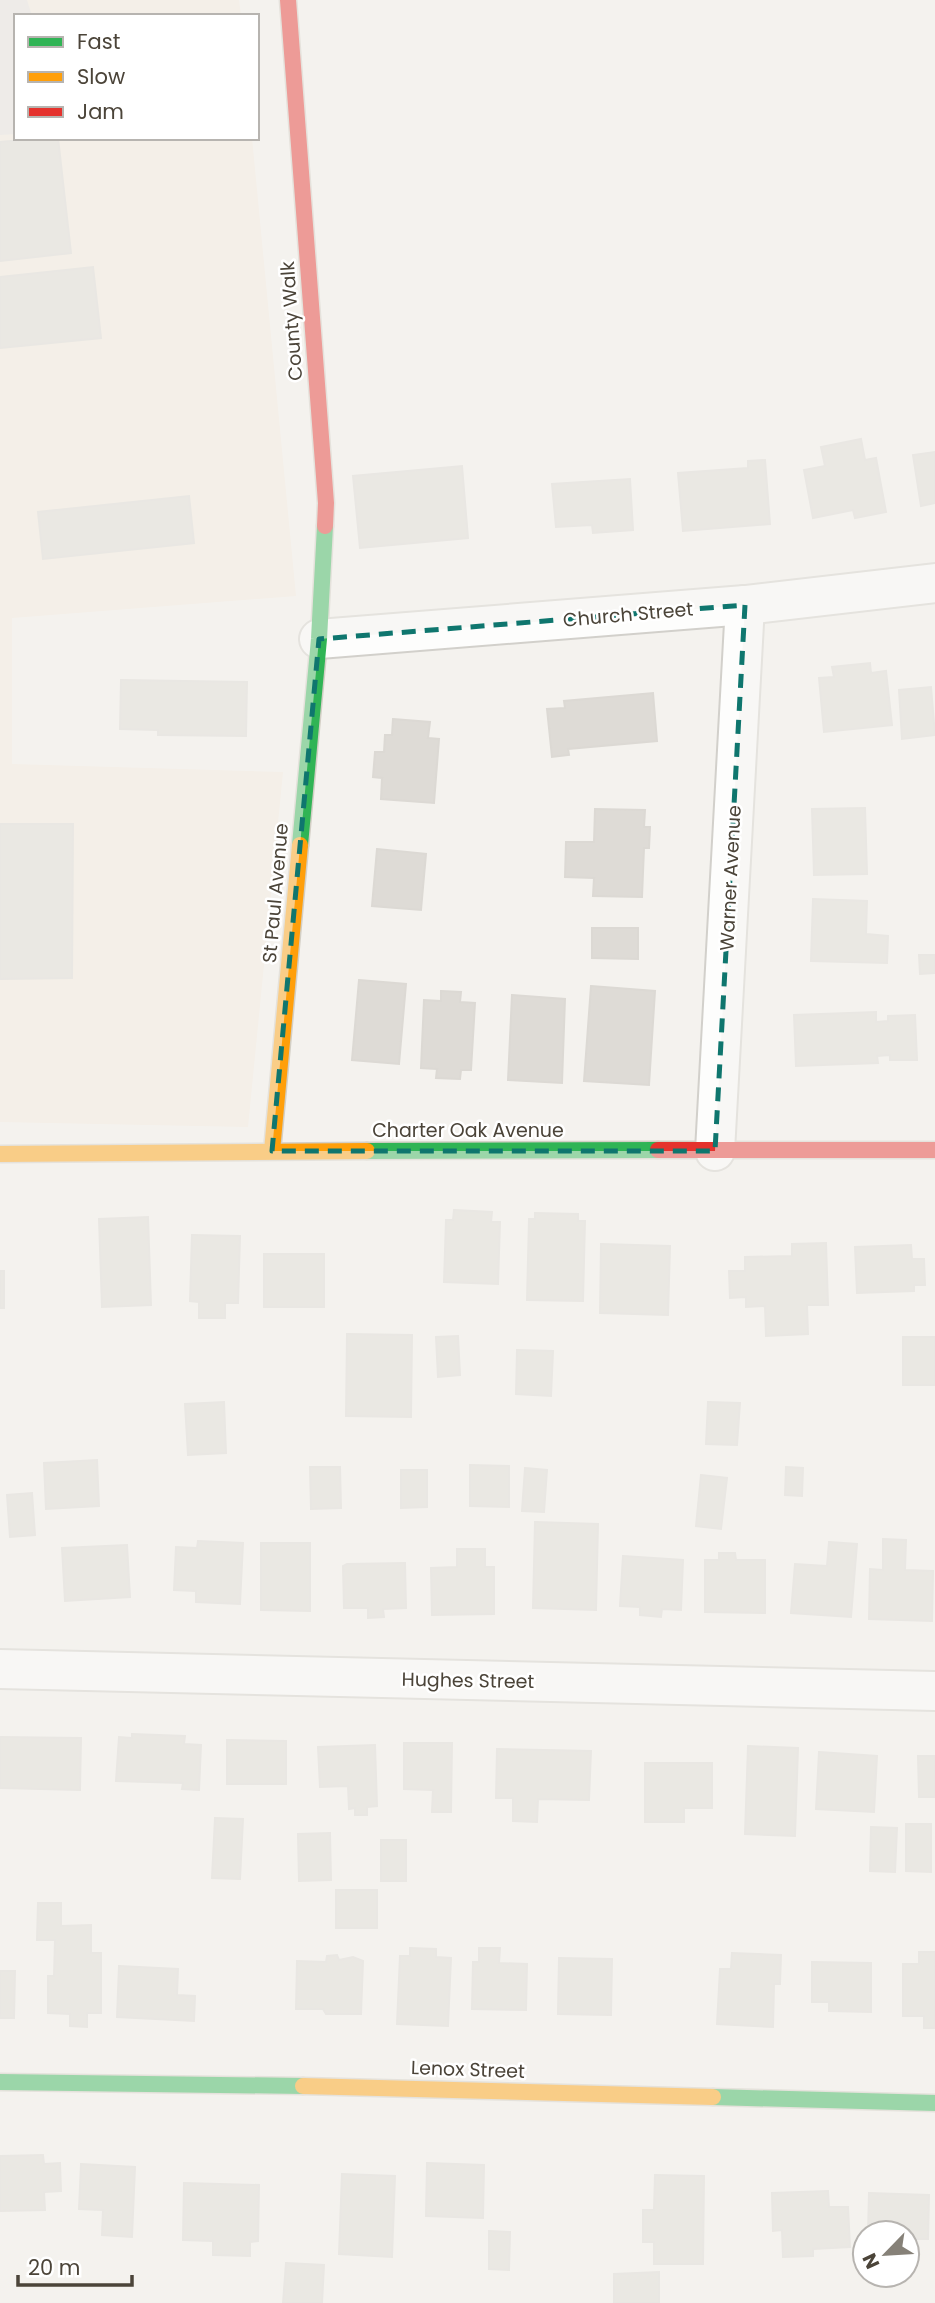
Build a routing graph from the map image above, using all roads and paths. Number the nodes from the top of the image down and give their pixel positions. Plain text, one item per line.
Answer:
1 (288, 0) edge
2 (935, 583) edge
3 (745, 605) junction
4 (320, 639) junction
5 (935, 1150) edge
6 (272, 1151) junction
7 (715, 1152) junction
8 (0, 1154) edge
9 (0, 1669) edge
10 (935, 1691) edge
11 (0, 2081) edge
12 (935, 2104) edge

1 - 4 street, County Walk
2 - 3 street, Church Street
3 - 4 street, Church Street
3 - 7 street, Warner Avenue
4 - 6 street, St Paul Avenue
5 - 7 street, Charter Oak Avenue
6 - 7 street, Charter Oak Avenue
6 - 8 street, Charter Oak Avenue
9 - 10 street, Hughes Street
11 - 12 street, Lenox Street

